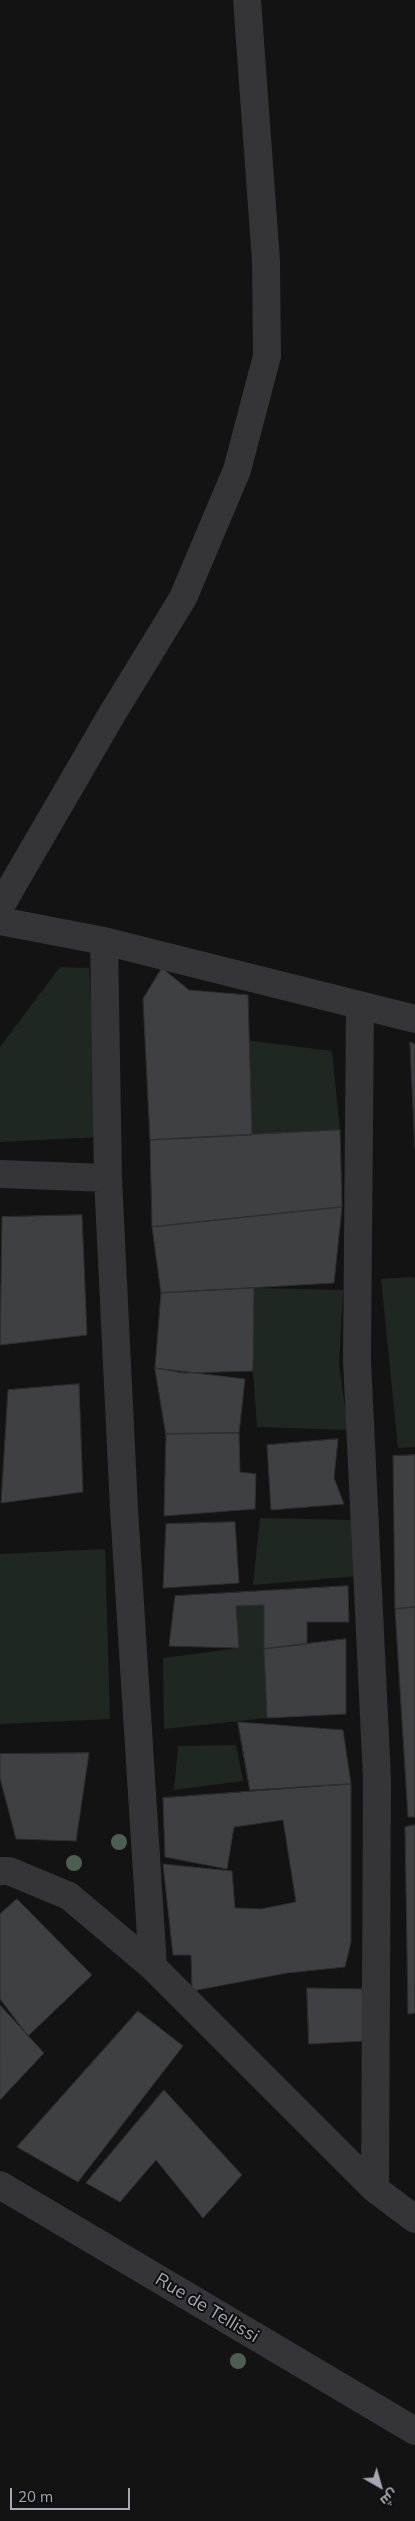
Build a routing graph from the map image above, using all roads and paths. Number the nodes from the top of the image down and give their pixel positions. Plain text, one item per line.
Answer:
1 (247, 0) edge
2 (0, 907) edge
3 (0, 921) edge
4 (104, 941) junction
5 (360, 1006) junction
6 (415, 1019) edge
7 (0, 1174) edge
8 (108, 1178) junction
9 (0, 1871) edge
10 (153, 1967) junction
11 (0, 2185) edge
12 (375, 2189) junction
13 (415, 2219) edge
14 (415, 2431) edge

1 - 2 street
3 - 4 street
4 - 5 street
4 - 8 street
5 - 6 street
5 - 12 street
7 - 8 street
8 - 10 street
9 - 10 street
10 - 12 street
11 - 14 street, Rue de Tellissi
12 - 13 street

